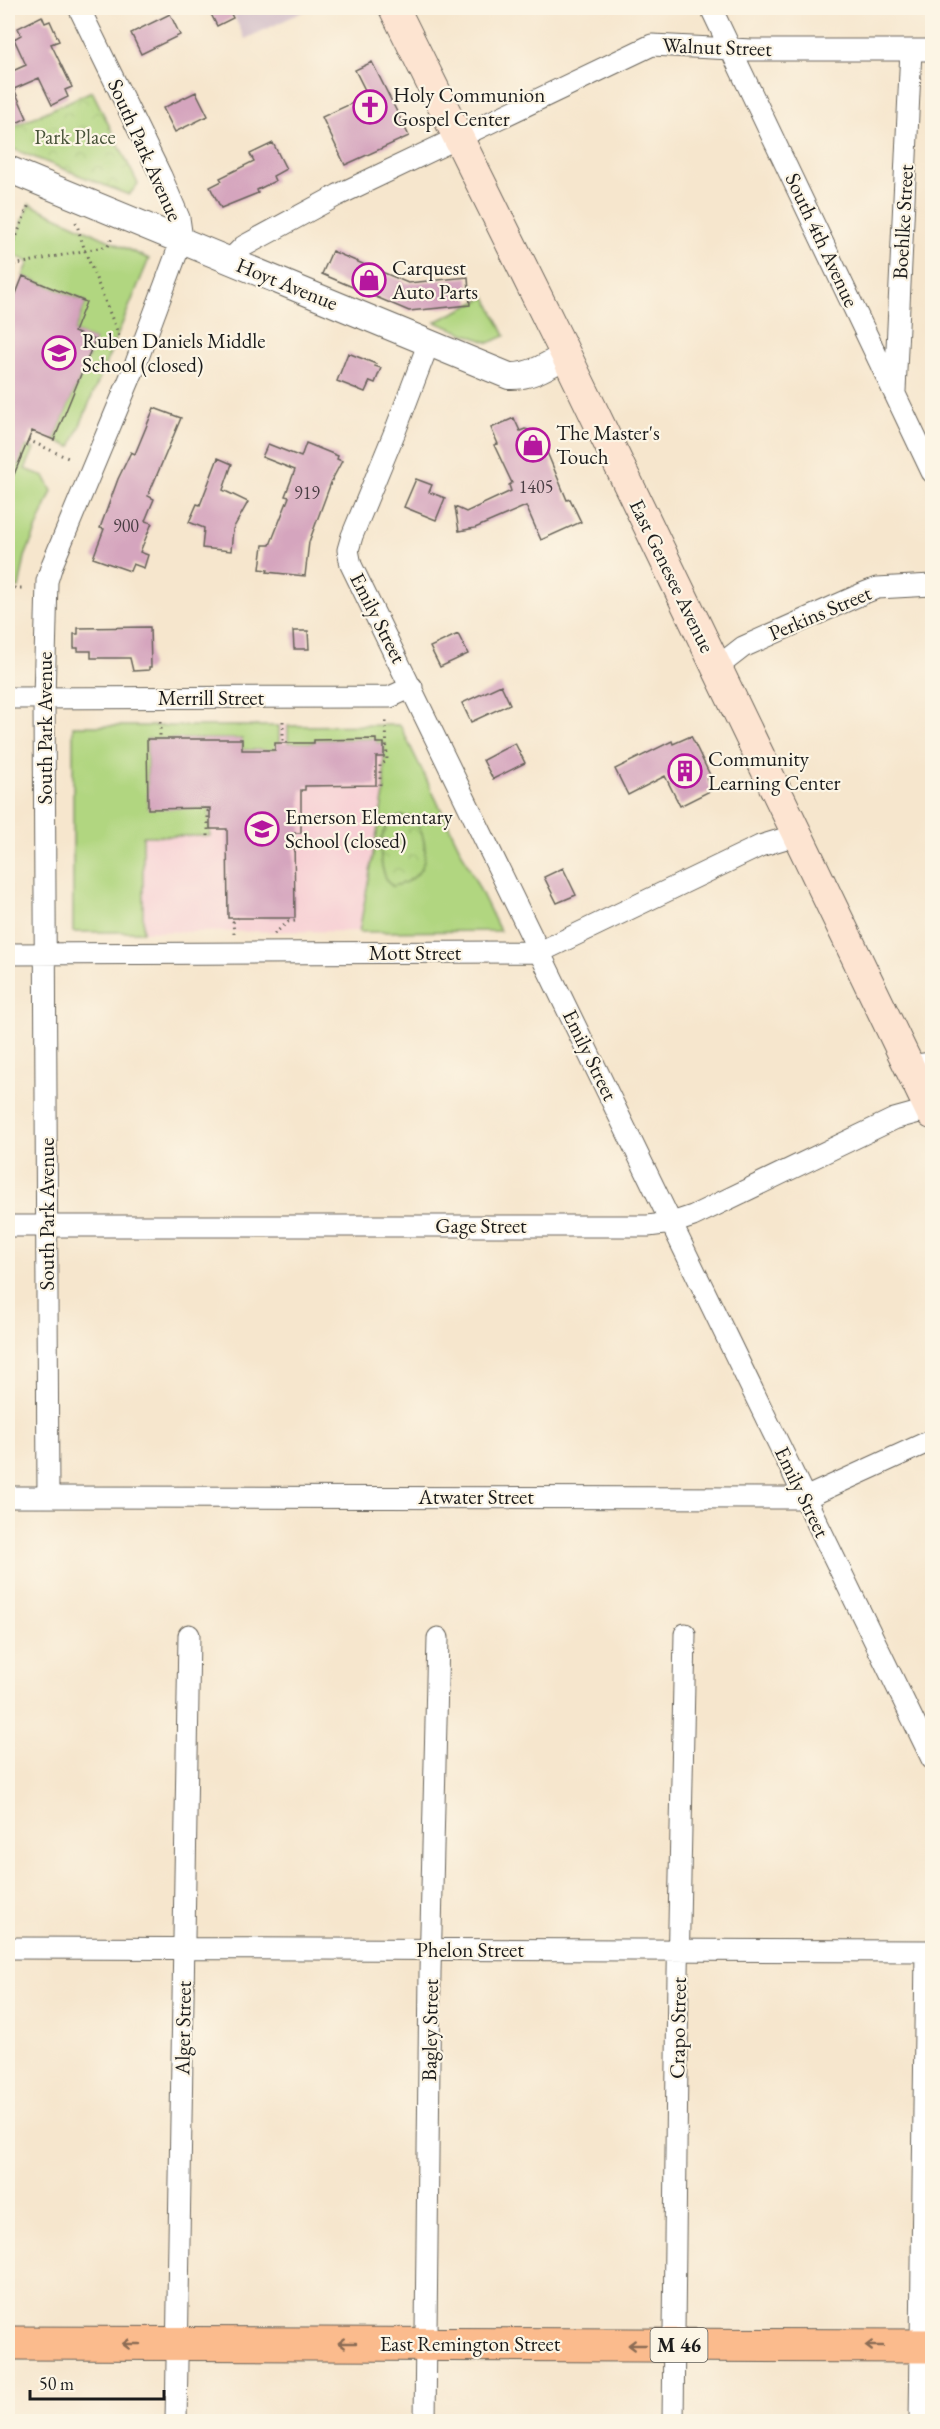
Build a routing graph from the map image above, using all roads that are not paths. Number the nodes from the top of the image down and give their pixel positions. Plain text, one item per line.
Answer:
1 (79, 8) edge
2 (394, 8) edge
3 (711, 8) edge
4 (732, 49) junction
5 (911, 50) junction
6 (933, 50) edge
7 (457, 138) junction
8 (8, 169) edge
9 (182, 239) junction
10 (230, 260) junction
11 (429, 342) junction
12 (566, 356) junction
13 (895, 394) junction
14 (933, 472) edge
15 (933, 585) edge
16 (716, 668) junction
17 (412, 687) junction
18 (8, 699) edge
19 (44, 699) junction
20 (796, 835) junction
21 (540, 952) junction
22 (8, 954) edge
23 (46, 954) junction
24 (920, 1065) edge
25 (931, 1112) edge
26 (672, 1223) junction
27 (8, 1226) edge
28 (47, 1226) junction
29 (933, 1440) edge
30 (8, 1497) edge
31 (48, 1497) junction
32 (805, 1498) junction
33 (685, 1634) dead end
34 (189, 1635) dead end
35 (438, 1638) dead end
36 (933, 1759) edge
37 (8, 1948) edge
38 (184, 1950) junction
39 (431, 1950) junction
40 (679, 1950) junction
41 (929, 1951) edge
42 (8, 2343) edge
43 (426, 2343) junction
44 (178, 2344) junction
45 (674, 2345) junction
46 (927, 2346) edge
47 (176, 2421) edge
48 (425, 2421) edge
49 (673, 2421) edge
50 (920, 2421) edge

1 - 9 street, South Park Avenue
2 - 7 main road, East Genesee Avenue
3 - 4 street, South 4th Avenue
4 - 5 street, Walnut Street
4 - 7 street, Walnut Street
4 - 13 street, South 4th Avenue
5 - 6 street, Walnut Street
5 - 13 street, Boehlke Street
7 - 10 street, Walnut Street
7 - 12 main road, East Genesee Avenue
8 - 9 street, Hoyt Avenue
9 - 10 street, Hoyt Avenue
9 - 19 street, South Park Avenue
10 - 11 street, Hoyt Avenue
11 - 12 street, Hoyt Avenue
11 - 17 street, Emily Street
12 - 16 main road, East Genesee Avenue
13 - 14 street, South 4th Avenue
15 - 16 street, Perkins Street
16 - 20 main road, East Genesee Avenue
17 - 19 street, Merrill Street
17 - 21 street, Emily Street
18 - 19 street, Merrill Street
19 - 23 street, South Park Avenue
20 - 21 street, Mott Street
20 - 24 main road, East Genesee Avenue
21 - 23 street, Mott Street
21 - 26 street, Emily Street
22 - 23 street, Mott Street
23 - 28 street, South Park Avenue
24 - 25 main road, East Genesee Avenue
25 - 26 street, Gage Street
26 - 28 street, Gage Street
26 - 32 street, Emily Street
27 - 28 street, Gage Street
28 - 31 street, South Park Avenue
29 - 32 street, Atwater Street
30 - 31 street, Atwater Street
31 - 32 street, Atwater Street
32 - 36 street, Emily Street
33 - 40 street, Crapo Street
34 - 38 street, Alger Street
35 - 39 street, Bagley Street
37 - 38 street, Phelon Street
38 - 39 street, Phelon Street
38 - 44 street, Alger Street
39 - 40 street, Phelon Street
39 - 43 street, Bagley Street
40 - 41 street, Phelon Street
40 - 45 street, Crapo Street
41 - 46 street
44 -> 42 highway, East Remington Street / M 46
43 -> 44 highway, East Remington Street / M 46
45 -> 43 highway, East Remington Street / M 46
43 - 48 street, Bagley Street
44 - 47 street, Alger Street
46 -> 45 highway, East Remington Street / M 46
45 - 49 street, Crapo Street
46 - 50 street

